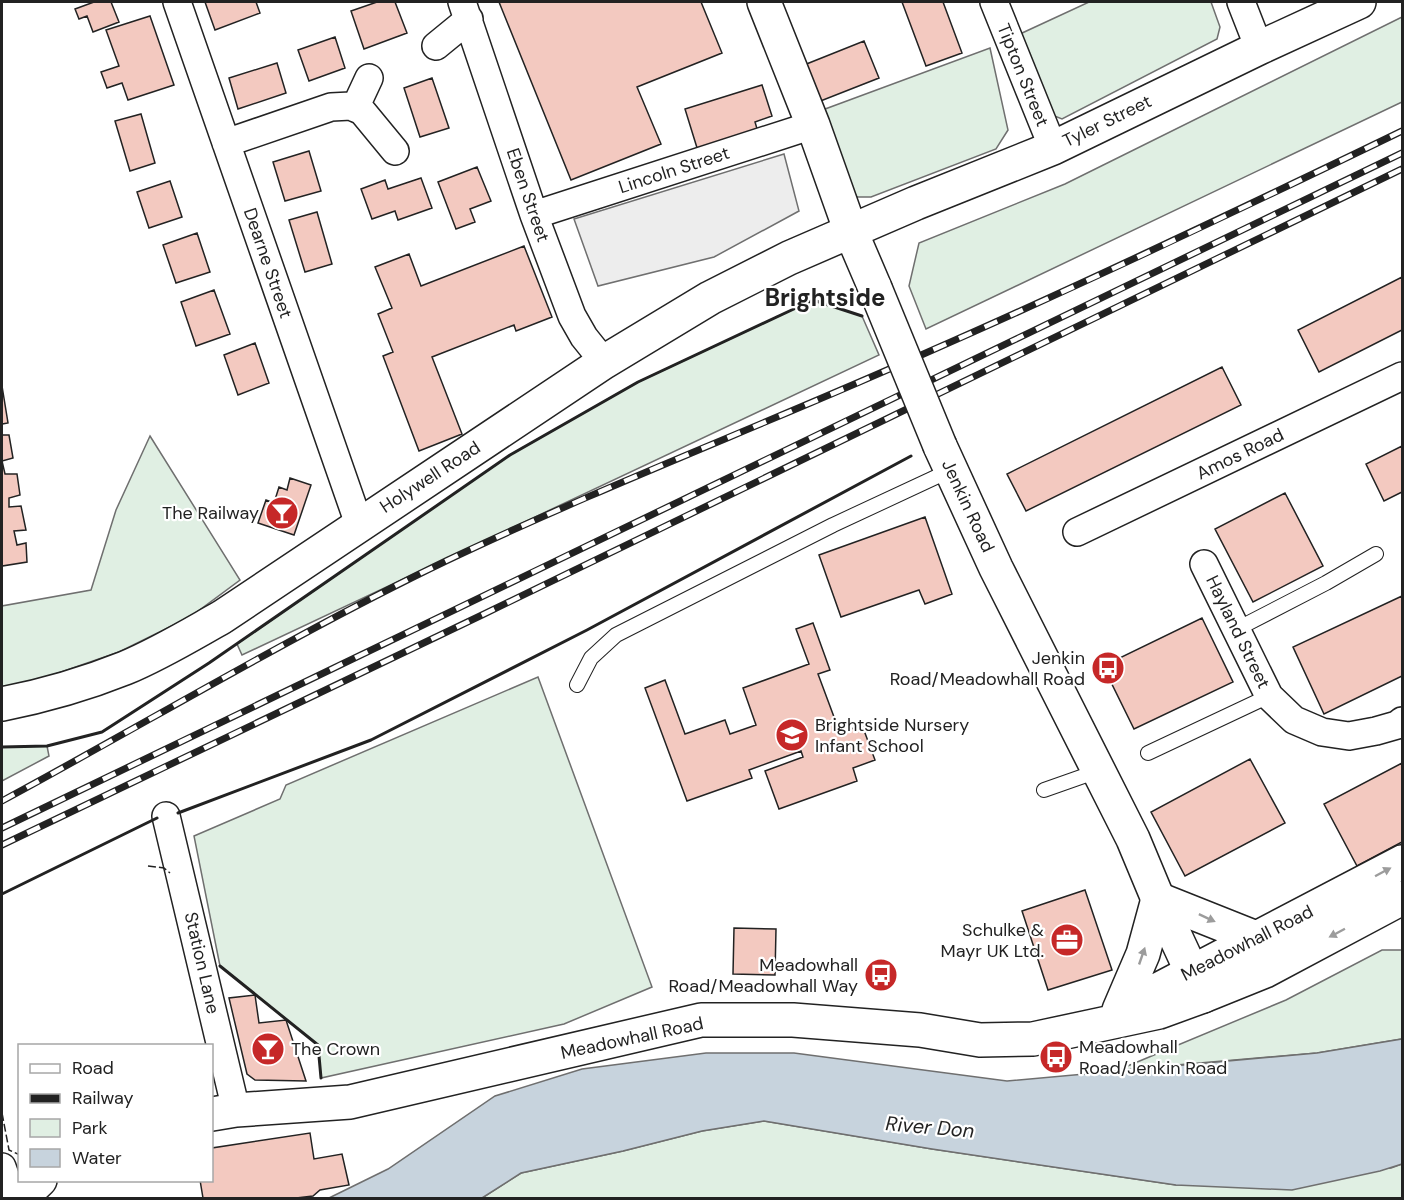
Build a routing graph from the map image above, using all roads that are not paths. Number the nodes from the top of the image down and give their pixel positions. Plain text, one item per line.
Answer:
1 (177, 2) edge
2 (764, 2) edge
3 (994, 2) edge
4 (1241, 2) edge
5 (1359, 2) edge
6 (466, 10) edge
7 (436, 46) dead end
8 (1258, 48) junction
9 (369, 78) dead end
10 (355, 108) junction
11 (813, 125) junction
12 (226, 143) junction
13 (1053, 148) junction
14 (395, 152) dead end
15 (534, 215) junction
16 (851, 232) junction
17 (604, 362) junction
18 (1402, 376) edge
19 (946, 458) junction
20 (359, 524) junction
21 (1077, 532) dead end
22 (1376, 554) dead end
23 (1204, 564) dead end
24 (1235, 630) junction
25 (577, 685) dead end
26 (1269, 696) junction
27 (2, 704) edge
28 (1402, 721) edge
29 (1148, 753) dead end
30 (1098, 771) junction
31 (1044, 790) dead end
32 (166, 816) dead end
33 (1402, 862) edge
34 (1158, 899) junction
35 (1398, 904) edge
36 (1256, 938) junction
37 (1197, 984) junction
38 (1105, 1017) junction
39 (211, 1044) edge
40 (213, 1056) edge
41 (224, 1112) edge
42 (2, 1167) edge
43 (38, 1182) edge
44 (14, 1198) edge
45 (21, 1198) edge

1 - 12 street, Dearne Street
2 - 11 main road, Jenkin Road
3 - 13 street, Tipton Street
4 - 8 street
5 - 8 main road, Tyler Street
6 - 7 street, Eben Street
6 - 15 street, Eben Street
8 - 13 main road, Tyler Street
9 - 10 street
10 - 12 street
10 - 14 street
11 - 15 street, Lincoln Street
11 - 16 main road, Jenkin Road
12 - 20 street, Dearne Street
13 - 16 main road, Tyler Street
15 - 17 street, Eben Street
16 - 17 main road, Holywell Road
16 - 19 main road, Jenkin Road, bridge
17 - 20 main road, Holywell Road
18 - 21 street, Amos Road
19 - 25 lane
19 - 30 main road, Jenkin Road
20 - 27 main road, Holywell Road
22 - 24 lane
23 - 24 street, Hayland Street
24 - 26 street, Hayland Street
26 - 28 street, Hayland Street
26 - 29 lane
30 - 31 lane
30 - 34 main road, Jenkin Road
32 - 39 street, Station Lane
36 -> 33 main road, Meadowhall Road
34 -> 36 main road
34 - 37 main road, Jenkin Road
38 -> 34 main road
35 -> 37 main road, Meadowhall Road
36 - 37 main road, Meadowhall Road
37 - 38 main road, Meadowhall Road
38 - 41 main road, Meadowhall Road
40 - 41 street, Station Lane
42 - 44 street
43 - 45 main road

